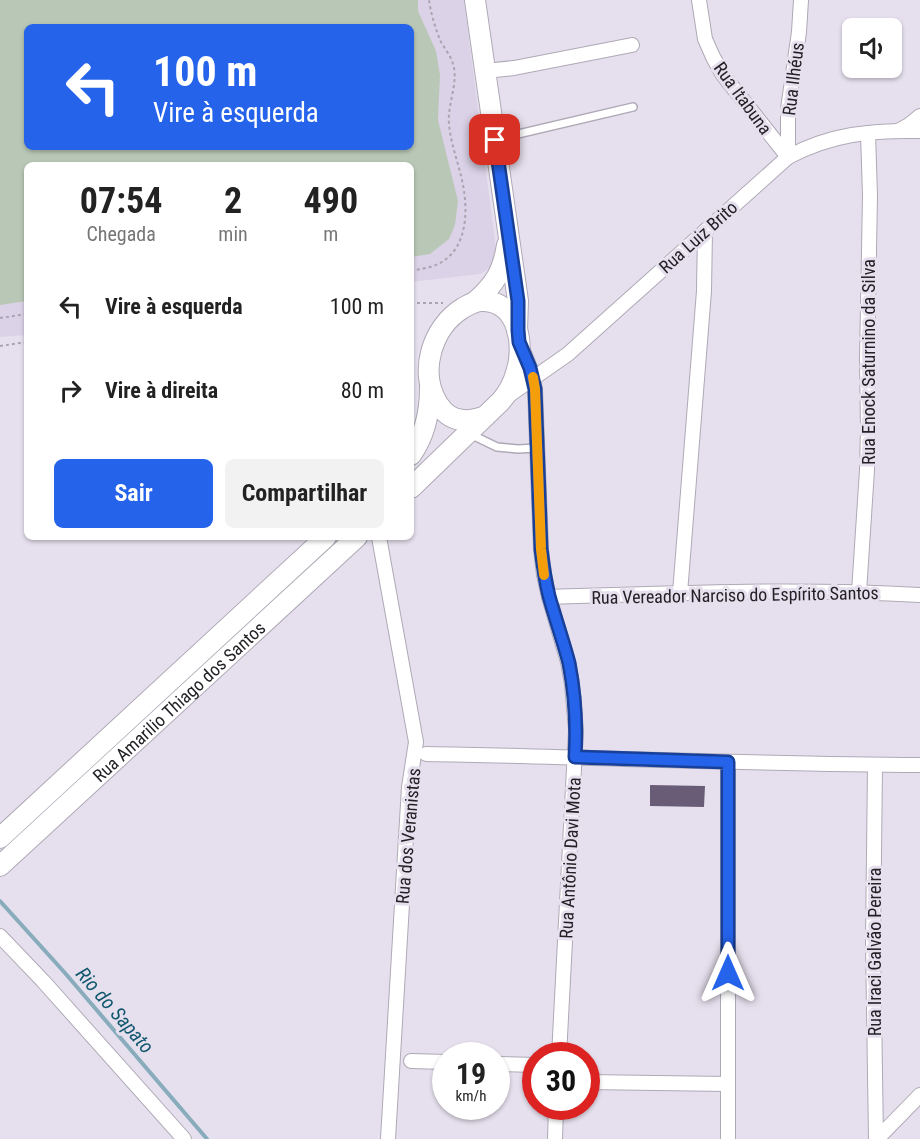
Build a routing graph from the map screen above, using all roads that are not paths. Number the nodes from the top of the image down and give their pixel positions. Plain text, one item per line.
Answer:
1 (475, 0) edge
2 (699, 0) edge
3 (801, 0) edge
4 (632, 45) dead end
5 (485, 71) junction
6 (633, 107) dead end
7 (920, 116) edge
8 (898, 131) junction
9 (920, 131) edge
10 (868, 133) junction
11 (495, 140) junction
12 (788, 157) junction
13 (705, 231) junction
14 (508, 237) junction
15 (476, 301) junction
16 (518, 336) junction
17 (533, 378) junction
18 (430, 385) junction
19 (501, 401) junction
20 (428, 415) junction
21 (486, 416) junction
22 (468, 433) junction
23 (537, 448) junction
24 (414, 450) edge
25 (414, 485) edge
26 (323, 540) edge
27 (354, 540) edge
28 (380, 540) edge
29 (859, 592) junction
30 (680, 593) junction
31 (920, 595) edge
32 (549, 597) junction
33 (426, 754) dead end
34 (575, 757) junction
35 (728, 762) junction
36 (875, 765) junction
37 (920, 765) edge
38 (0, 838) edge
39 (0, 866) edge
40 (0, 936) edge
41 (560, 1042) edge
42 (411, 1061) dead end
43 (432, 1062) edge
44 (600, 1082) edge
45 (728, 1084) junction
46 (920, 1095) edge
47 (556, 1120) edge
48 (184, 1139) edge
49 (388, 1139) edge
50 (555, 1139) edge
51 (728, 1139) edge
52 (877, 1139) edge

1 - 5 main road
2 - 12 street, Rua Itabuna
3 - 12 street, Rua Ilhéus
4 - 5 street
5 - 11 main road
6 - 11 lane
7 - 8 street
8 - 9 street, Rua Luiz Brito
8 - 10 street, Rua Luiz Brito
10 - 12 street, Rua Luiz Brito
10 - 29 street, Rua Enock Saturnino da Silva
11 - 14 main road
12 - 13 street, Rua Luiz Brito
13 - 17 street, Rua Luiz Brito
13 - 30 street
14 - 15 main road
14 - 16 main road
15 - 16 main road
15 - 18 main road
16 - 17 street, Rua Antônio Davi Mota
16 - 19 main road
17 - 19 street, Rua Luiz Brito
17 - 23 street, Rua Antônio Davi Mota
18 - 20 main road
18 - 21 main road
19 - 21 main road
20 - 22 main road
20 - 24 main road
21 - 22 main road
22 - 23 lane
22 - 25 main road
23 - 32 street, Rua Antônio Davi Mota
26 - 38 main road, Rua Amarilio Thiago dos Santos
27 - 39 main road, Rua Amarilio Thiago dos Santos
28 - 49 street, Rua dos Veranistas
29 - 30 street, Rua Vereador Narciso do Espírito Santos
29 - 31 street, Rua Vereador Narciso do Espírito Santos
30 - 32 street, Rua Vereador Narciso do Espírito Santos
32 - 34 street, Rua Antônio Davi Mota
33 - 34 street
34 - 35 street
34 - 41 street, Rua Antônio Davi Mota
35 - 36 street
35 - 45 street
36 - 37 street
36 - 52 street, Rua Iraci Galvão Pereira
40 - 48 street
42 - 43 street
44 - 45 street
45 - 51 street
46 - 52 street
47 - 50 street

